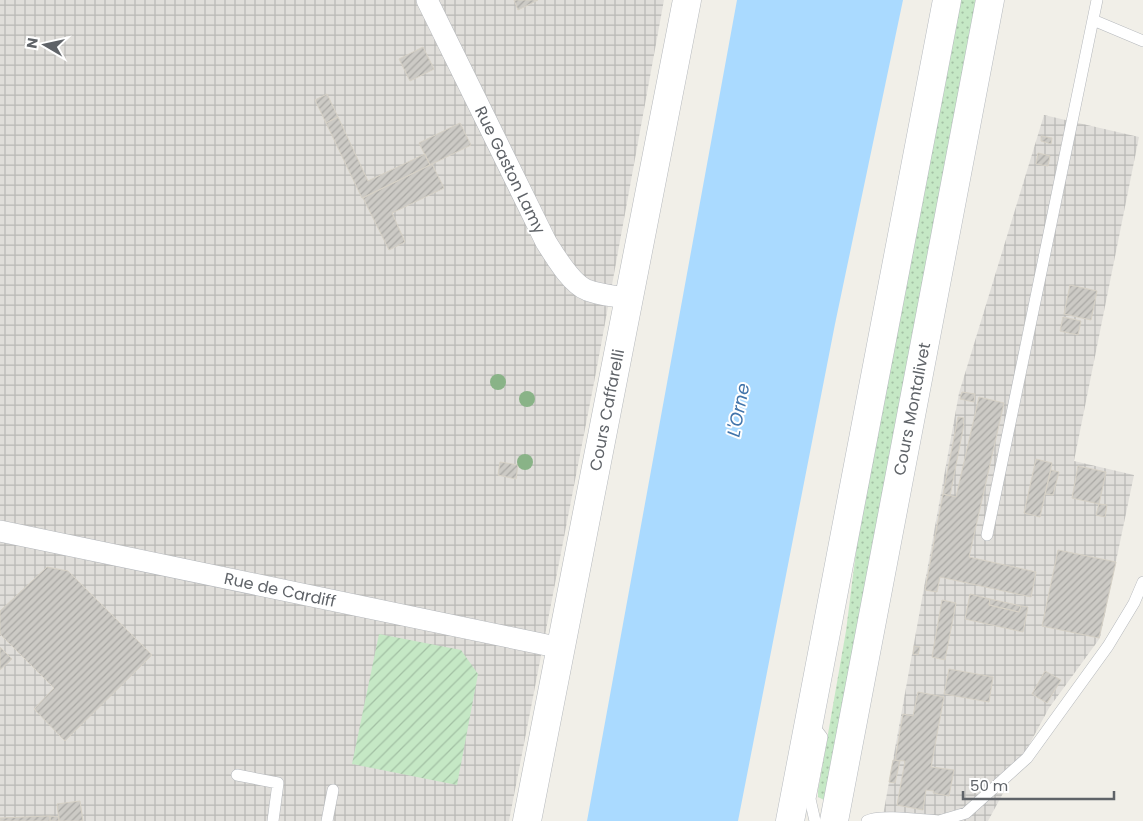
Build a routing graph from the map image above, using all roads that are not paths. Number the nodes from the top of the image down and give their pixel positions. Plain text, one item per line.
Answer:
1 (427, 0) edge
2 (687, 0) edge
3 (947, 0) edge
4 (990, 0) edge
5 (1098, 0) edge
6 (1093, 20) junction
7 (1143, 41) edge
8 (630, 299) junction
9 (0, 531) edge
10 (987, 535) dead end
11 (1143, 582) edge
12 (561, 648) junction
13 (809, 720) junction
14 (237, 775) dead end
15 (333, 790) dead end
16 (830, 820) edge
17 (273, 821) edge
18 (327, 821) edge
19 (527, 821) edge
20 (790, 821) edge
21 (867, 821) edge
22 (938, 821) edge

1 - 8 street, Rue Gaston Lamy
2 - 8 main road, Cours Caffarelli
3 - 13 main road
4 - 16 main road, Cours Montalivet
5 - 6 lane
6 - 7 lane
6 - 10 lane
8 - 12 main road, Cours Caffarelli
9 - 12 street, Rue de Cardiff
11 - 22 lane
12 - 19 main road, Cours Caffarelli
13 - 16 lane, Cours Montalivet
13 - 20 main road
14 - 17 lane
15 - 18 lane
21 - 22 lane

